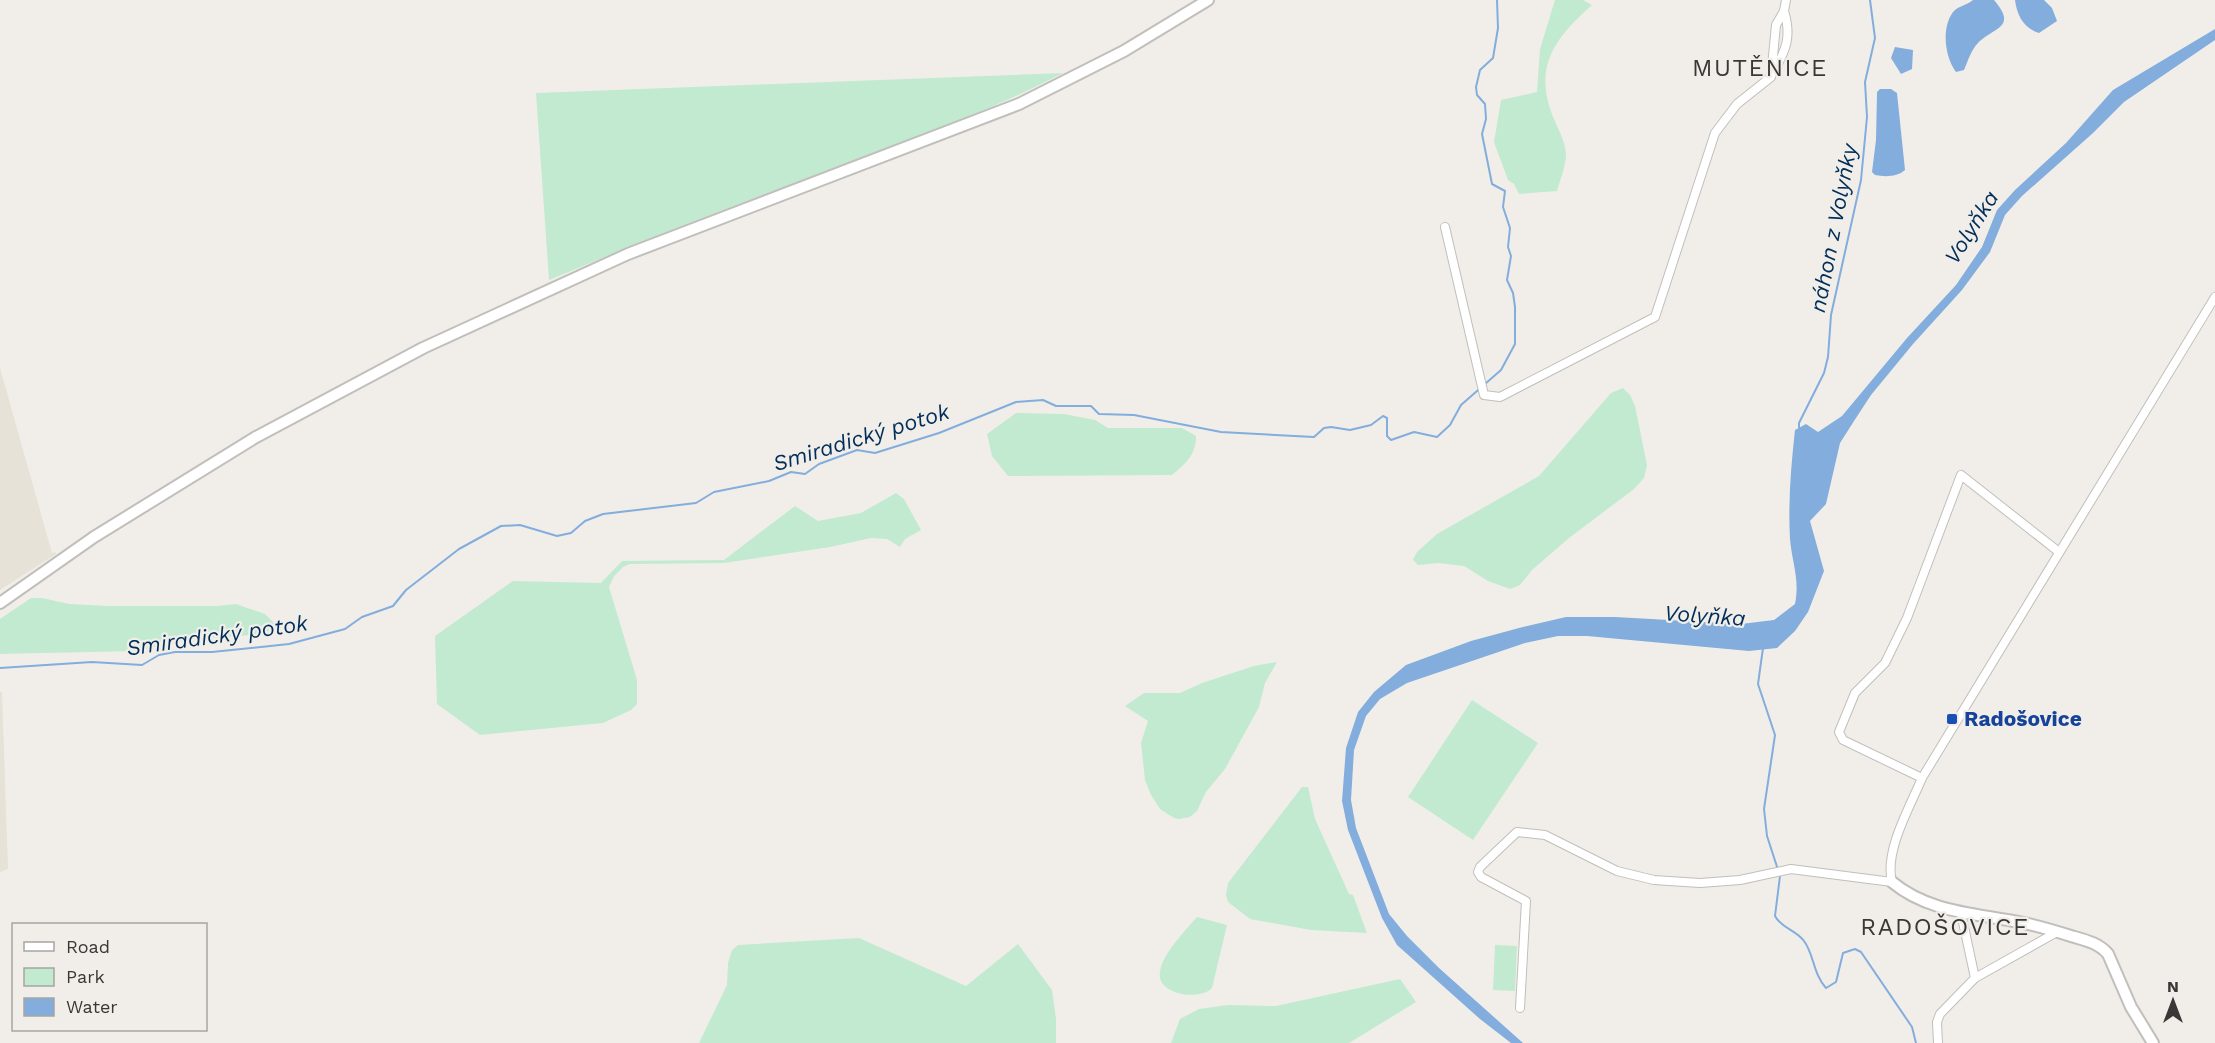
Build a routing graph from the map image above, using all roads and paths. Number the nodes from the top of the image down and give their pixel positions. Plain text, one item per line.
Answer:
1 (1208, 0) edge
2 (1786, 0) edge
3 (1784, 11) junction
4 (1771, 77) junction
5 (1445, 227) dead end
6 (2215, 297) edge
7 (2059, 552) junction
8 (0, 603) edge
9 (1922, 778) junction
10 (1892, 882) junction
11 (1961, 914) junction
12 (2057, 932) junction
13 (1975, 978) junction
14 (1520, 1008) dead end
15 (1938, 1043) edge
16 (2153, 1043) edge

1 - 8 street
2 - 3 street
3 - 4 street
3 - 4 street
4 - 5 street
6 - 7 street
7 - 9 street
7 - 9 street
9 - 10 street
10 - 11 street
10 - 14 street
11 - 12 street
11 - 13 street
12 - 13 street
12 - 16 street
13 - 15 street

